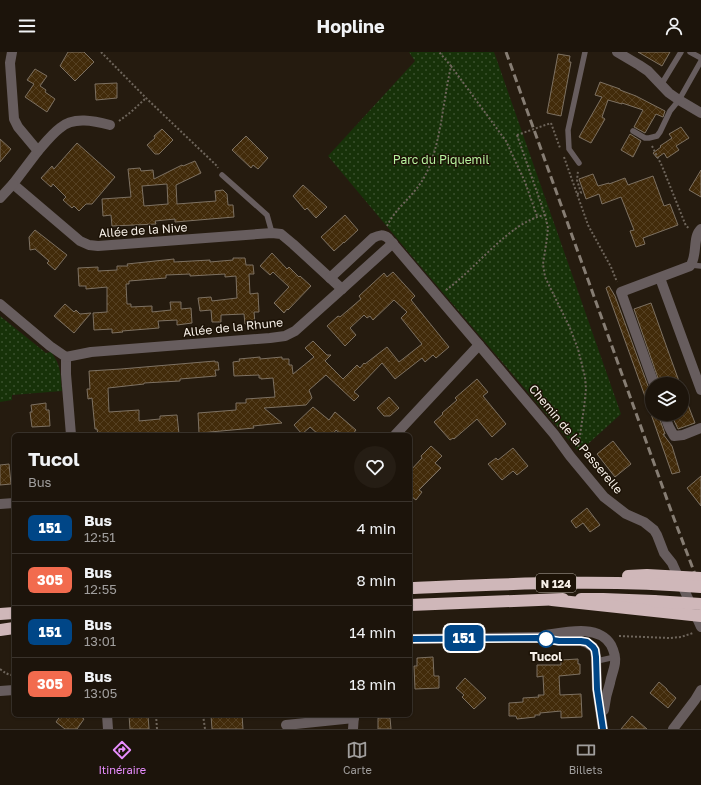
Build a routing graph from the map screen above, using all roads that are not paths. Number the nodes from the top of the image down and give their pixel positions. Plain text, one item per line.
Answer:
1 (12, 52) edge
2 (586, 52) edge
3 (617, 52) edge
4 (681, 52) edge
5 (690, 52) edge
6 (701, 58) edge
7 (701, 61) edge
8 (661, 85) junction
9 (679, 100) junction
10 (701, 113) edge
11 (110, 125) road end
12 (632, 131) dead end
13 (38, 151) junction
14 (580, 163) road end
15 (222, 175) road end
16 (13, 184) junction
17 (0, 198) edge
18 (699, 231) edge
19 (272, 233) junction
20 (393, 243) junction
21 (696, 266) edge
22 (330, 278) junction
23 (660, 278) junction
24 (342, 289) junction
25 (0, 304) edge
26 (480, 345) junction
27 (66, 357) junction
28 (651, 377) edge
29 (699, 377) edge
30 (701, 390) edge
31 (667, 421) edge
32 (701, 428) edge
33 (71, 433) edge
34 (397, 433) edge
35 (12, 503) edge
36 (0, 504) edge
37 (701, 578) edge
38 (518, 583) junction
39 (701, 587) edge
40 (412, 588) edge
41 (552, 600) junction
42 (701, 604) edge
43 (412, 605) edge
44 (12, 613) edge
45 (0, 614) edge
46 (701, 616) edge
47 (12, 628) edge
48 (0, 630) edge
49 (698, 630) edge
50 (540, 638) junction
51 (412, 639) edge
52 (615, 657) junction
53 (597, 661) junction
54 (12, 690) edge
55 (701, 690) edge
56 (0, 691) edge
57 (107, 717) edge
58 (344, 717) edge
59 (354, 717) edge
60 (286, 723) edge
61 (603, 725) edge
62 (676, 728) edge
63 (108, 729) edge
64 (353, 729) edge

1 - 13 street
2 - 14 lane
3 - 8 street
4 - 8 lane
5 - 6 lane
7 - 9 lane
8 - 9 street
9 - 10 street
9 - 12 lane
11 - 13 street
13 - 16 street
15 - 19 lane
16 - 17 street
16 - 19 street, Allée de la Nive
18 - 21 street
19 - 22 street, Allée de la Nive
20 - 22 street, Chemin de la Passerelle
20 - 24 street, Allée de la Rhune
20 - 26 street, Chemin de la Passerelle
21 - 23 street
22 - 24 street, Allée de la Nive
23 - 28 street
23 - 29 street
24 - 27 street, Allée de la Rhune
25 - 27 street
26 - 34 street
26 - 49 street, Chemin de la Passerelle
27 - 33 street
29 - 30 street
31 - 32 street
35 - 36 street
37 - 38 highway, bridge
38 - 39 highway, N 124, bridge
38 - 40 highway, N 124, bridge
41 - 42 highway, N 124, bridge
41 - 43 highway, N 124
41 - 46 highway, bridge
44 - 45 highway
47 - 48 highway
50 - 51 street
50 - 52 street
50 - 53 street
52 - 53 lane
52 - 61 street
53 - 61 street
54 - 56 street
55 - 62 street
57 - 63 street
58 - 60 street
59 - 64 street

